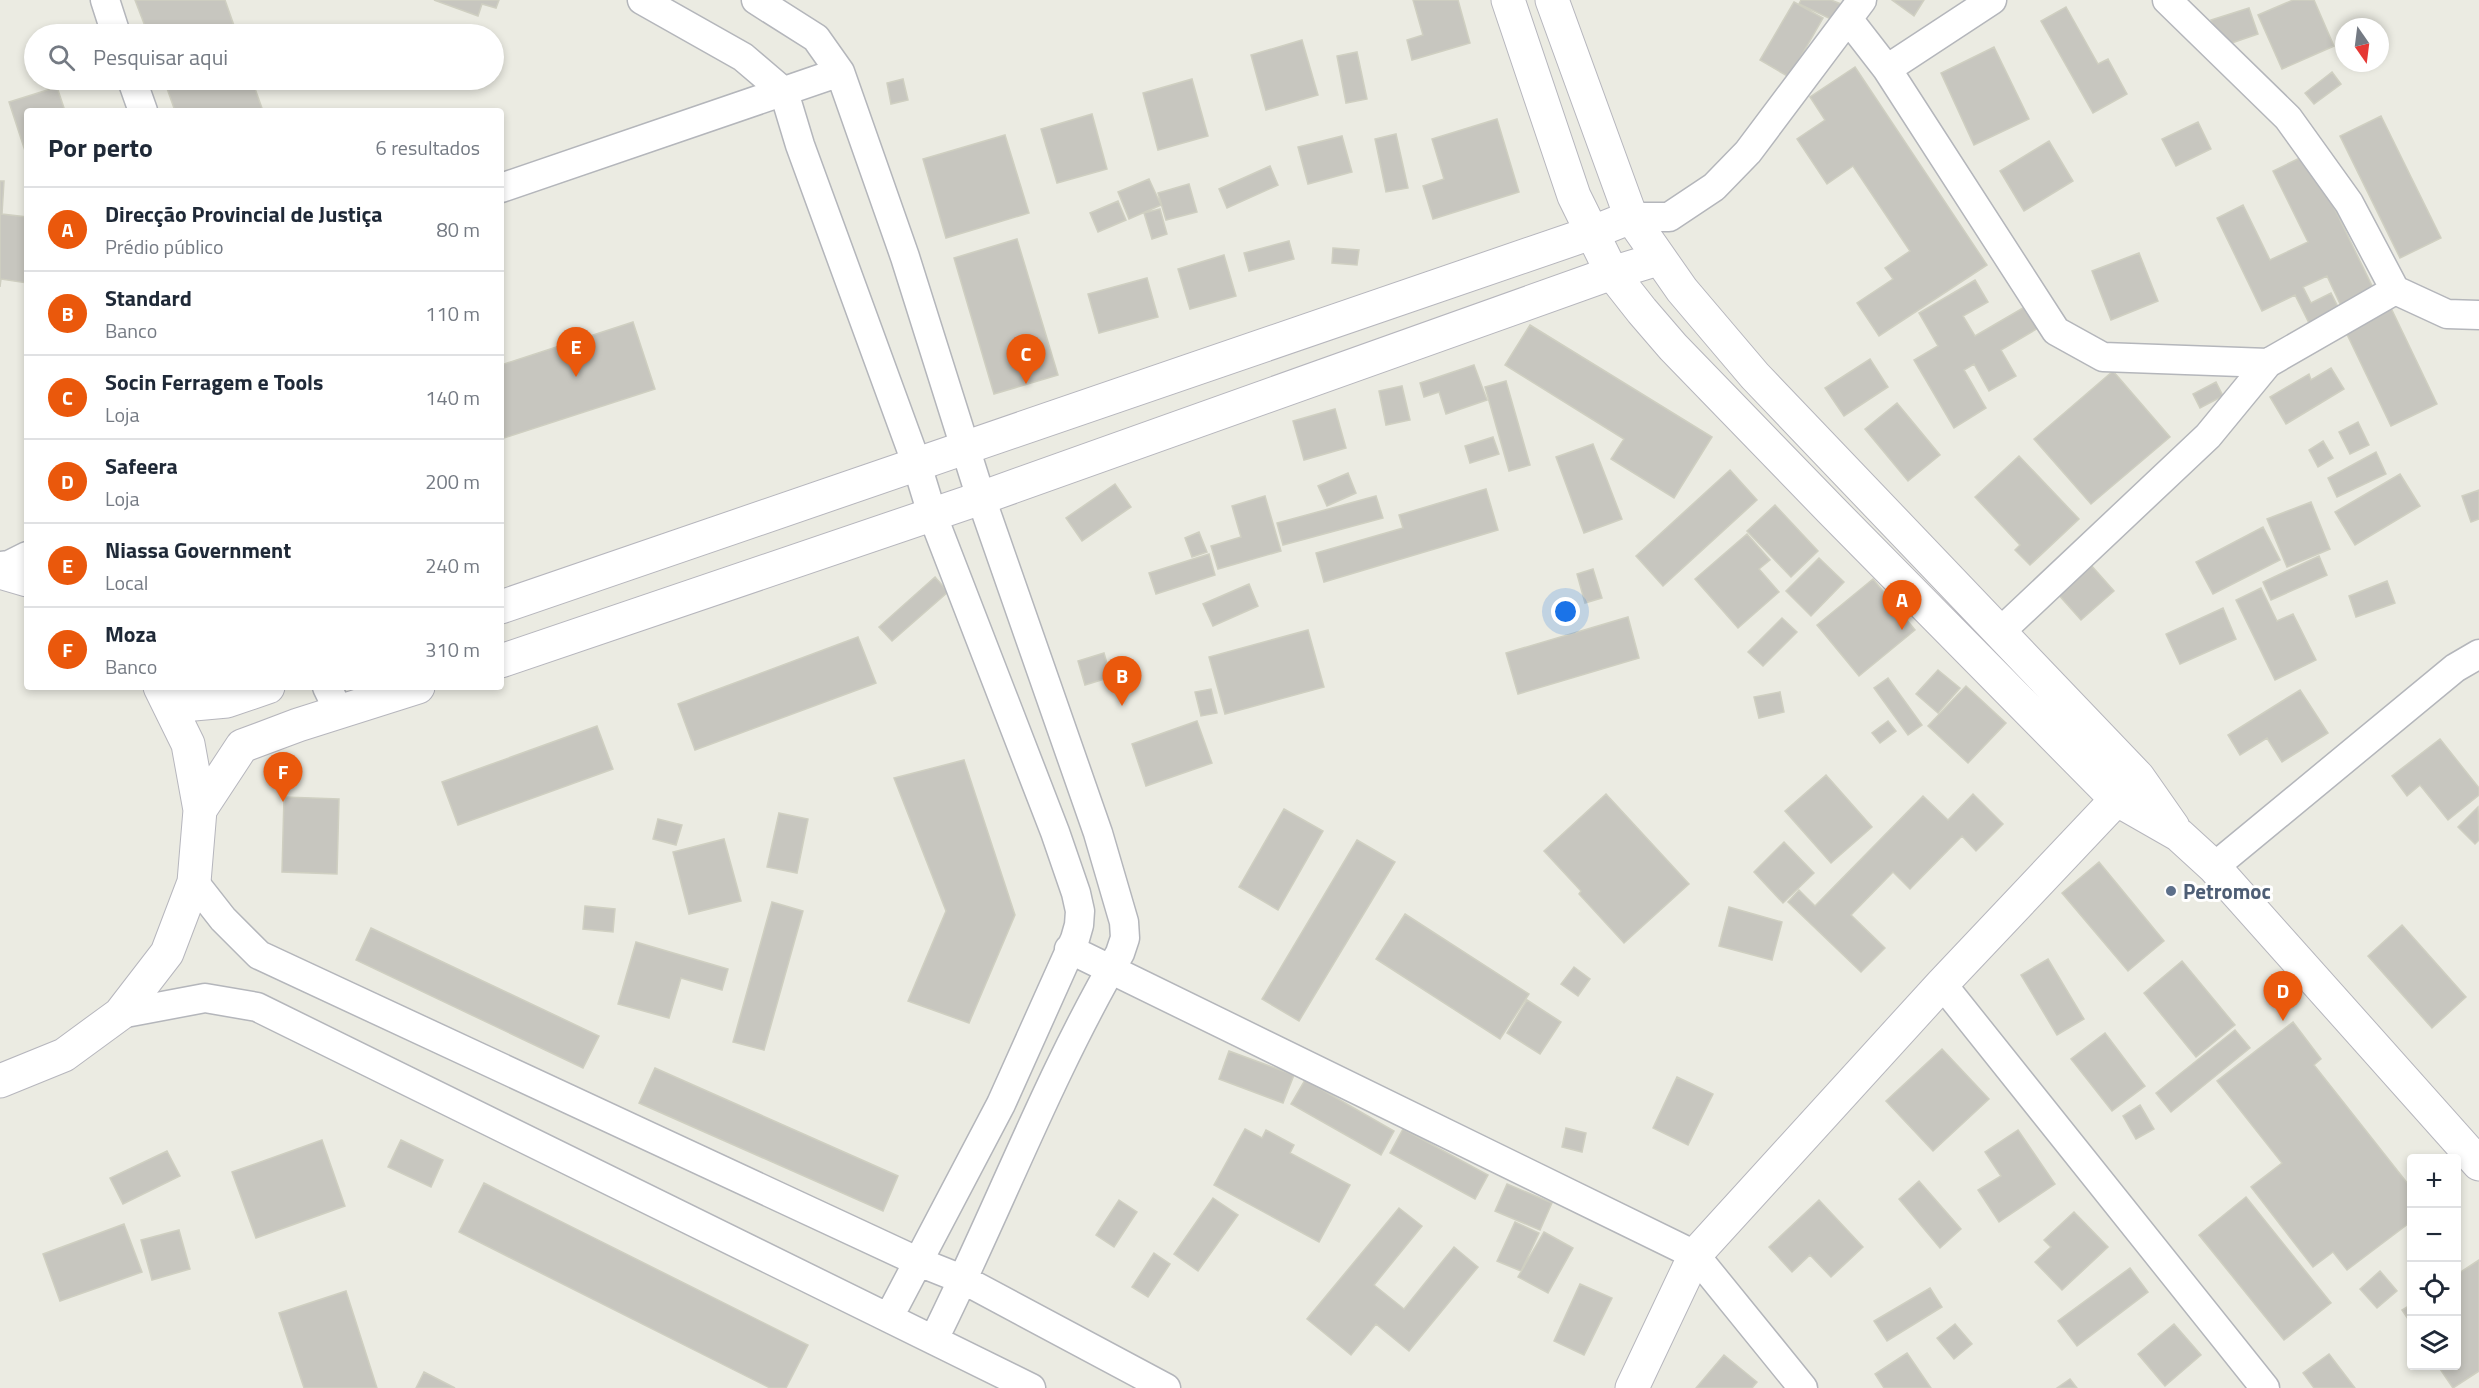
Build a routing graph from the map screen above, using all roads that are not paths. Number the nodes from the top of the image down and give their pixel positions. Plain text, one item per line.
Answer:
1 (105, 0) edge
2 (642, 0) edge
3 (756, 0) edge
4 (1508, 0) edge
5 (1552, 0) edge
6 (1992, 0) edge
7 (2167, 0) edge
8 (677, 8) edge
9 (1856, 10) edge
10 (113, 24) edge
11 (1887, 69) junction
12 (840, 72) junction
13 (136, 90) edge
14 (784, 92) junction
15 (142, 108) edge
16 (504, 187) edge
17 (1631, 217) junction
18 (1670, 217) junction
19 (1591, 233) junction
20 (1658, 259) junction
21 (1612, 273) junction
22 (2395, 290) junction
23 (2479, 315) edge
24 (2268, 363) junction
25 (966, 448) junction
26 (917, 465) junction
27 (981, 498) junction
28 (932, 514) junction
29 (681, 546) junction
30 (24, 558) edge
31 (0, 566) edge
32 (0, 572) edge
33 (24, 579) edge
34 (698, 594) junction
35 (535, 596) junction
36 (504, 606) edge
37 (1999, 633) junction
38 (550, 645) junction
39 (2479, 654) edge
40 (504, 660) edge
41 (163, 690) edge
42 (168, 690) edge
43 (259, 690) edge
44 (397, 690) edge
45 (333, 699) edge
46 (2127, 788) junction
47 (200, 810) junction
48 (2214, 867) junction
49 (194, 882) junction
50 (1070, 949) junction
51 (1110, 969) junction
52 (1942, 984) junction
53 (120, 1014) junction
54 (0, 1081) edge
55 (2479, 1164) edge
56 (1695, 1255) junction
57 (919, 1262) junction
58 (964, 1280) junction
59 (889, 1317) junction
60 (934, 1339) junction
61 (1031, 1388) edge
62 (1166, 1388) edge
63 (1632, 1388) edge
64 (1803, 1388) edge
65 (2265, 1388) edge

1 - 10 street
2 - 8 street
3 - 12 street
4 - 19 street
5 - 17 street
6 - 11 street
7 - 22 street
8 - 14 street
9 - 11 street
9 - 18 street
11 - 24 street
12 - 14 street
12 - 25 street
13 - 15 street
14 - 16 street
14 - 26 street
17 - 18 street
17 - 19 street
17 - 20 street
18 - 20 street
19 - 21 street
19 - 25 street
20 - 21 street
20 - 37 street
21 - 27 street
21 - 46 street
22 - 23 street
22 - 24 street
24 - 37 street
25 - 26 street
25 - 27 street
26 - 28 street
26 - 29 street
27 - 28 street
27 - 51 street
28 - 34 street
28 - 50 street
29 - 34 street
29 - 35 street
30 - 31 street
32 - 33 street
34 - 38 street
35 - 36 street
35 - 38 street
37 - 46 street
38 - 40 street
39 - 48 street
41 - 47 street
42 - 43 street
44 - 45 street
45 - 47 street
46 - 48 street
46 - 52 street
47 - 49 street
48 - 55 street
49 - 53 street
49 - 57 street
50 - 51 street
50 - 57 street
51 - 56 street
51 - 58 street
52 - 56 street
52 - 65 street
53 - 54 street
53 - 59 street
56 - 63 street
56 - 64 street
57 - 58 street
57 - 59 street
58 - 60 street
58 - 62 street
59 - 60 street
60 - 61 street

